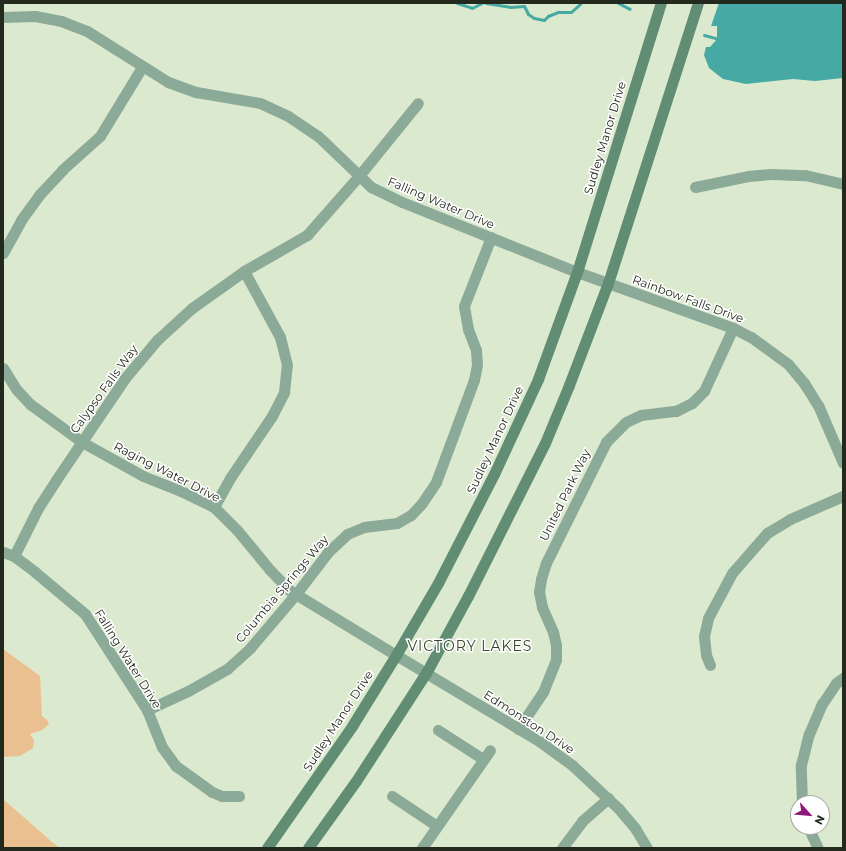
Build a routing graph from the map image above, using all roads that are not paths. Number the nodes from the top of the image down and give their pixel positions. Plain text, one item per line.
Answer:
1 (661, 3) edge
2 (698, 3) edge
3 (3, 17) edge
4 (142, 67) junction
5 (418, 103) dead end
6 (358, 177) junction
7 (843, 184) edge
8 (695, 187) dead end
9 (490, 238) junction
10 (3, 253) edge
11 (244, 271) junction
12 (577, 272) junction
13 (608, 283) junction
14 (733, 328) junction
15 (3, 368) edge
16 (82, 442) junction
17 (843, 463) edge
18 (843, 496) edge
19 (214, 507) junction
20 (3, 552) edge
21 (14, 556) junction
22 (296, 594) junction
23 (396, 655) junction
24 (710, 665) dead end
25 (426, 673) junction
26 (843, 678) edge
27 (147, 710) junction
28 (518, 729) junction
29 (438, 730) dead end
30 (802, 795) edge
31 (239, 796) dead end
32 (392, 796) dead end
33 (608, 798) junction
34 (437, 826) junction
35 (812, 835) edge
36 (268, 848) edge
37 (308, 848) edge
38 (422, 848) edge
39 (562, 848) edge
40 (647, 848) edge
41 (818, 848) edge

1 - 12 main road, Sudley Manor Drive
2 - 13 main road
3 - 4 street, Falling Water Drive
4 - 6 street, Falling Water Drive
4 - 10 street
5 - 6 street, Calypso Falls Way
6 - 9 street, Falling Water Drive
6 - 11 street, Calypso Falls Way
7 - 8 street
9 - 12 street, Falling Water Drive
9 - 22 street, Columbia Springs Way
11 - 16 street, Calypso Falls Way
11 - 19 street
12 - 13 street, Rainbow Falls Drive
12 - 23 main road, Sudley Manor Drive
13 - 14 street, Rainbow Falls Drive
13 - 25 main road
14 - 17 street, Rainbow Falls Drive
14 - 28 street, United Park Way
15 - 16 street, Raging Water Drive
16 - 19 street, Raging Water Drive
16 - 21 street, Calypso Falls Way
18 - 24 street
19 - 22 street, Raging Water Drive
20 - 21 street, Falling Water Drive
21 - 27 street, Falling Water Drive
22 - 23 street, Raging Water Drive
22 - 27 street, Columbia Springs Way
23 - 25 street, Edmonston Drive
23 - 36 main road, Sudley Manor Drive
25 - 28 street, Edmonston Drive
25 - 37 main road
26 - 30 street
27 - 31 street, Falling Water Drive
28 - 33 street, Edmonston Drive
29 - 34 street
32 - 34 street
33 - 39 street
33 - 40 street, Edmonston Drive
34 - 38 street
35 - 41 street

